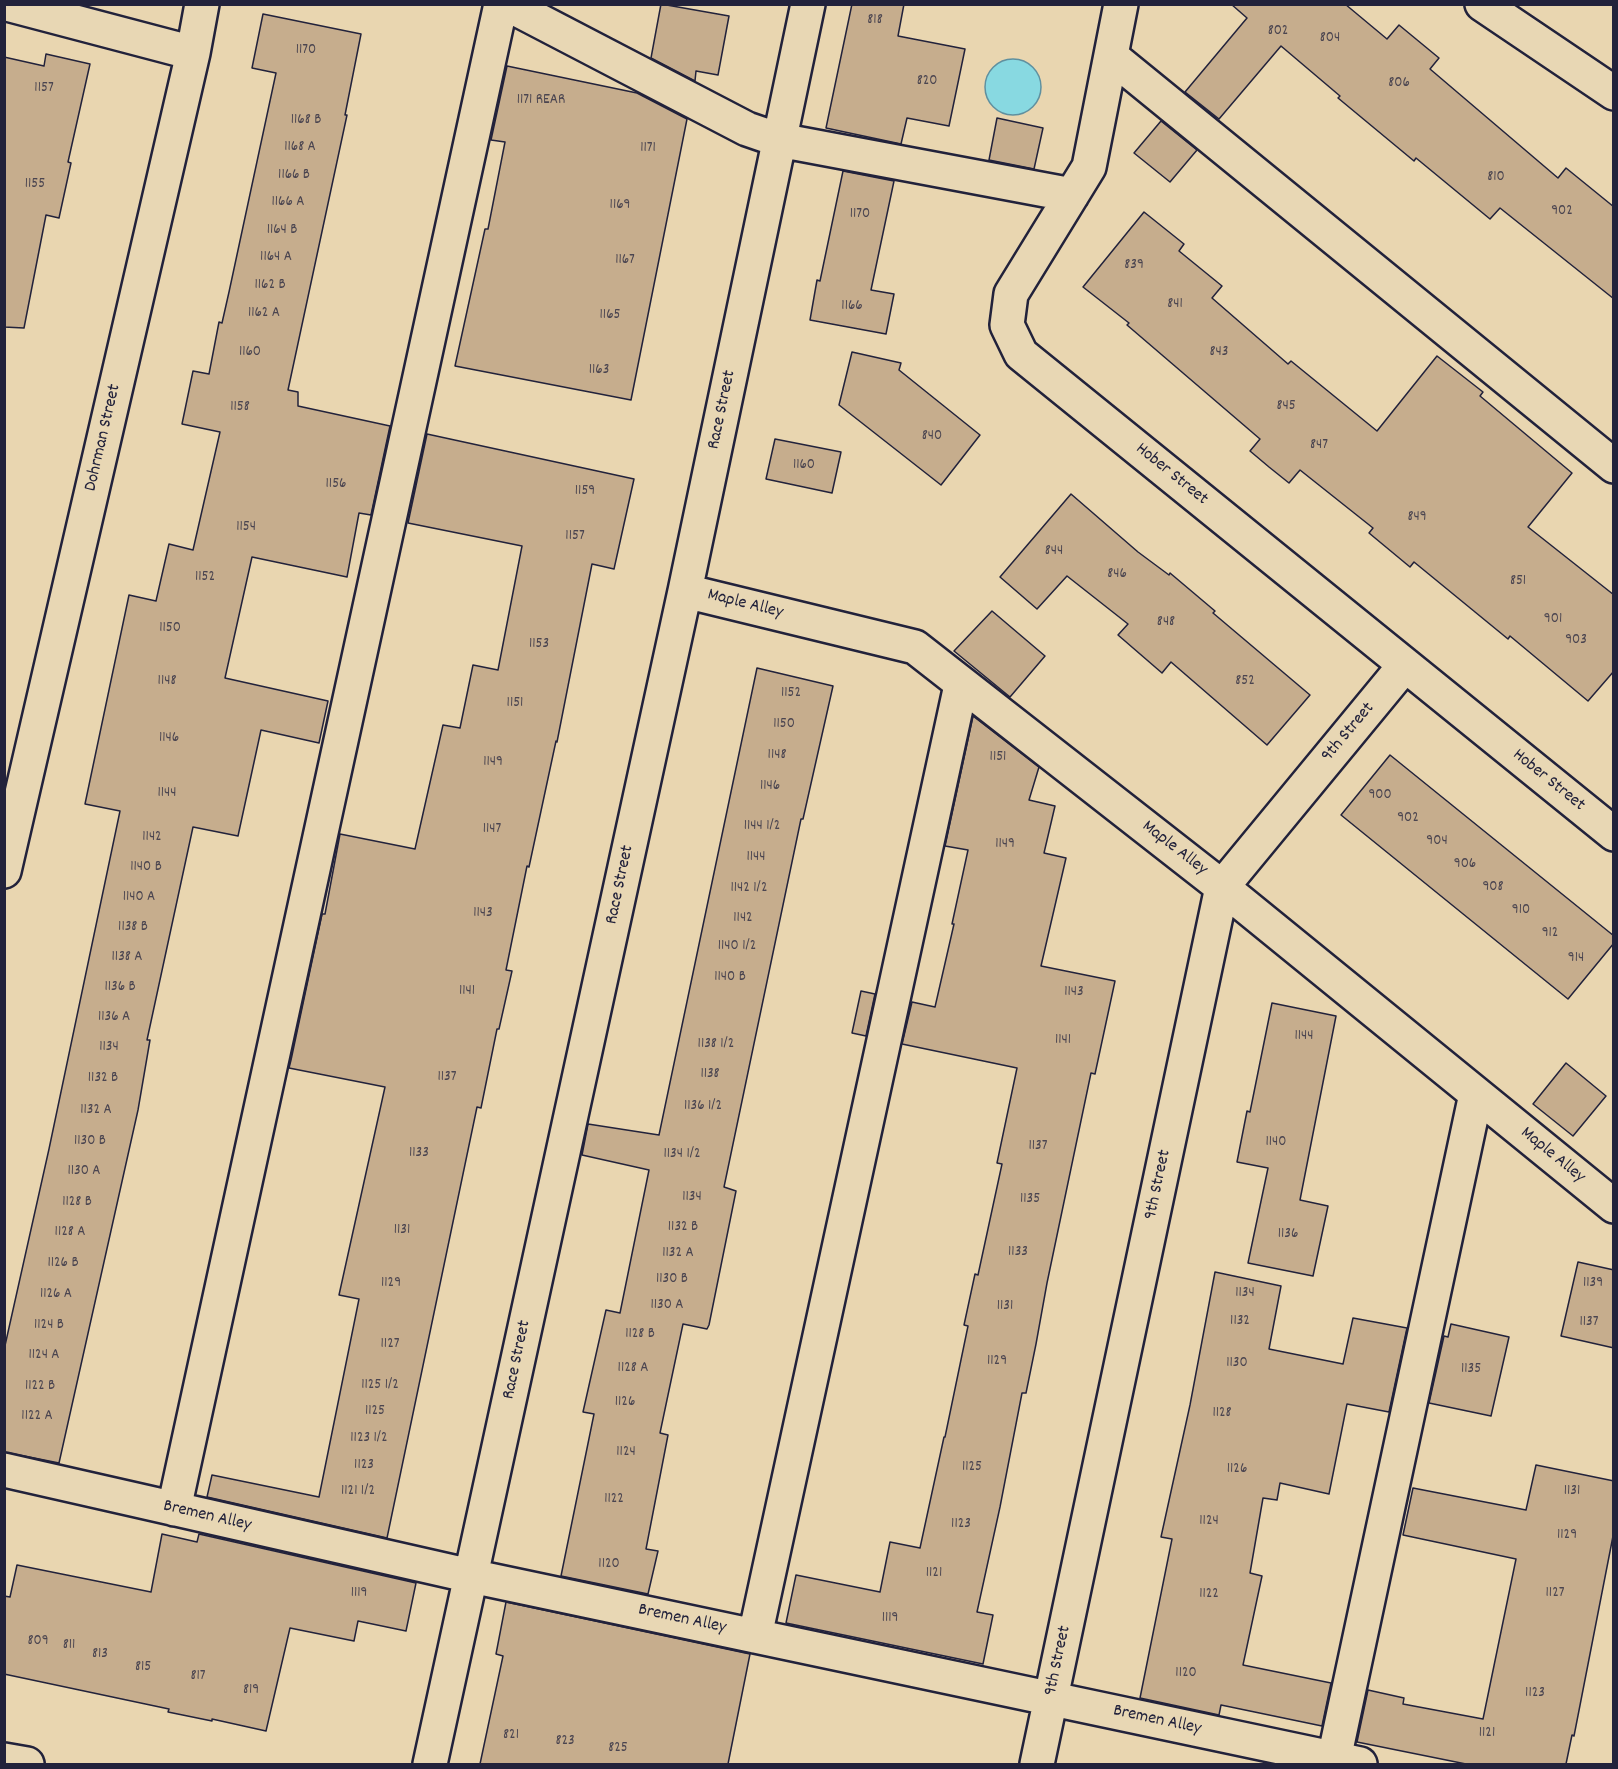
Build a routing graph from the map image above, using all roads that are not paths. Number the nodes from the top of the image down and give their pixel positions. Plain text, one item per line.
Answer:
1 (7, 4) edge
2 (202, 4) edge
3 (501, 4) edge
4 (507, 4) edge
5 (808, 4) edge
6 (1121, 4) edge
7 (1482, 4) edge
8 (193, 53) junction
9 (1111, 56) junction
10 (1614, 93) edge
11 (780, 140) junction
12 (1072, 195) junction
13 (1614, 466) edge
14 (685, 591) junction
15 (1405, 665) junction
16 (962, 685) junction
17 (1614, 834) edge
18 (4, 871) edge
19 (1222, 886) junction
20 (1476, 1094) junction
21 (1614, 1206) edge
22 (4, 1470) edge
23 (174, 1509) junction
24 (471, 1576) junction
25 (755, 1636) junction
26 (1051, 1699) junction
27 (4, 1760) edge
28 (1347, 1762) edge
29 (27, 1764) edge
30 (430, 1764) edge
31 (1037, 1764) edge

1 - 8 street
2 - 8 street, Dohrman Street
3 - 23 street
4 - 11 street
5 - 11 street, Race Street
6 - 9 street, Hober Street
7 - 10 street
8 - 18 street, Dohrman Street
9 - 12 street, Hober Street
9 - 13 street
11 - 12 street
11 - 14 street, Race Street
12 - 15 street, Hober Street
14 - 16 street, Maple Alley
14 - 24 street, Race Street
15 - 17 street, Hober Street
15 - 19 street, 9th Street
16 - 19 street, Maple Alley
16 - 25 street
19 - 20 street, Maple Alley
19 - 26 street, 9th Street
20 - 21 street, Maple Alley
20 - 28 street
22 - 23 street, Bremen Alley
23 - 24 street, Bremen Alley
24 - 25 street, Bremen Alley
24 - 30 street, Race Street
25 - 26 street, Bremen Alley
26 - 28 street, Bremen Alley
26 - 31 street, 9th Street
27 - 29 street

